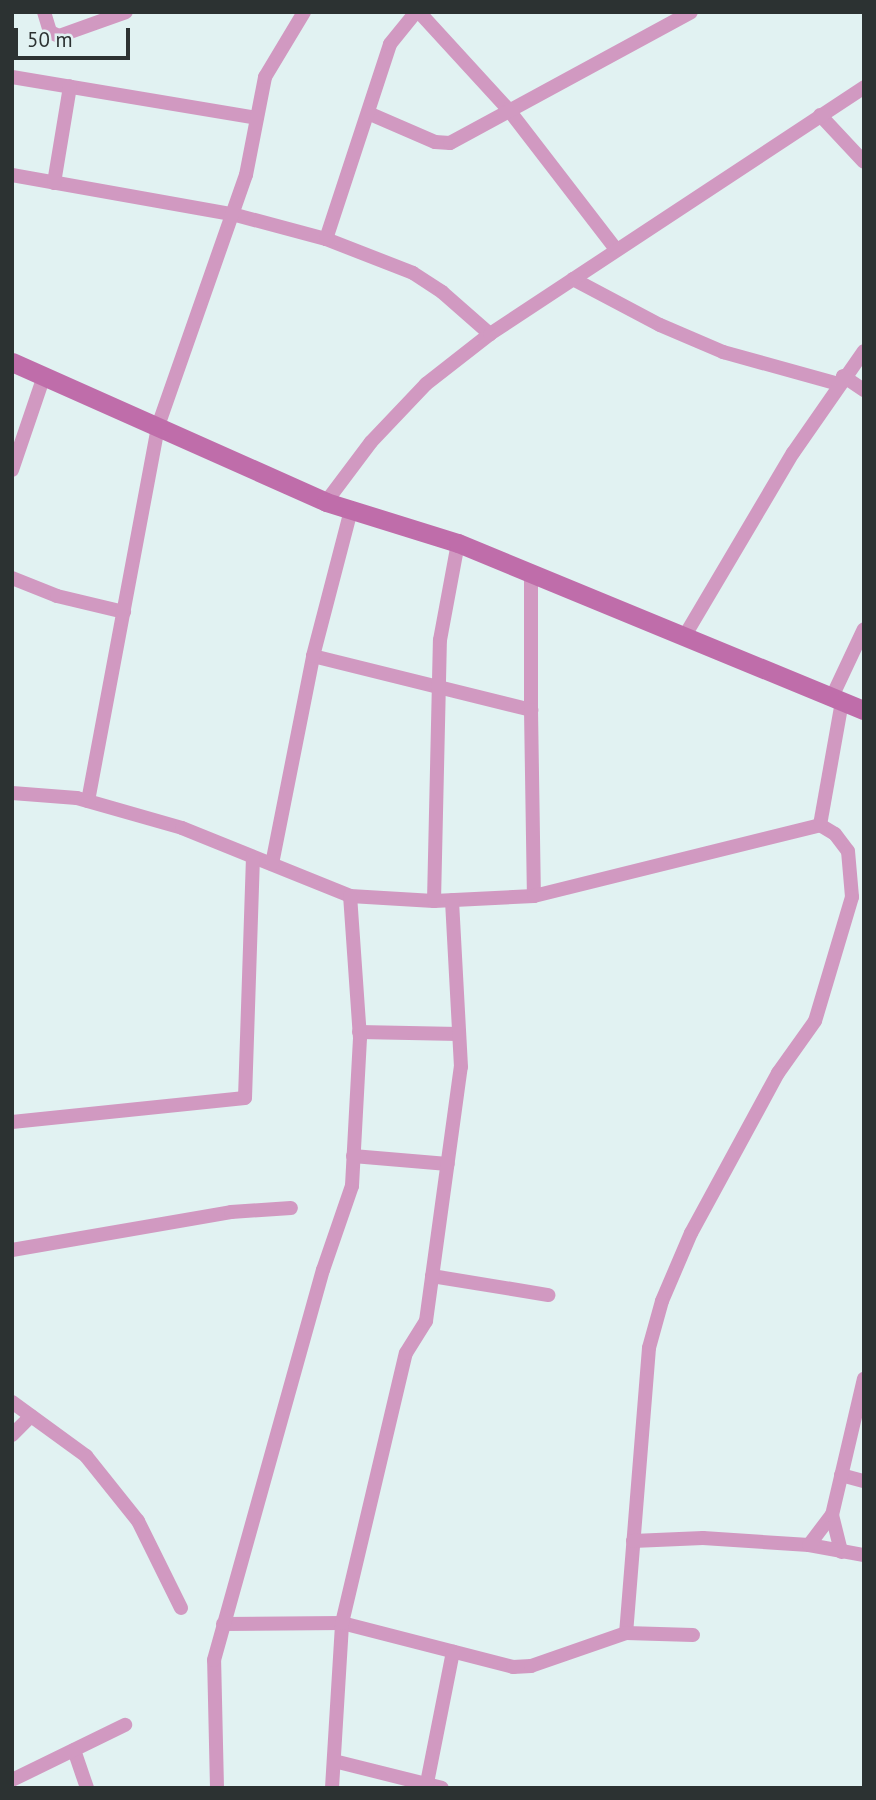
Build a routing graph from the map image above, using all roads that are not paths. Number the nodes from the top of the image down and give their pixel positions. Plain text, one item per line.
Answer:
1 (44, 12) edge
2 (127, 12) edge
3 (304, 12) edge
4 (417, 12) edge
5 (691, 12) edge
6 (12, 77) edge
7 (70, 86) junction
8 (864, 87) edge
9 (508, 109) junction
10 (368, 113) junction
11 (820, 115) junction
12 (257, 118) junction
13 (864, 162) edge
14 (12, 175) edge
15 (54, 183) junction
16 (232, 214) junction
17 (326, 239) junction
18 (616, 249) junction
19 (573, 279) junction
20 (490, 334) junction
21 (864, 351) edge
22 (12, 362) edge
23 (44, 376) junction
24 (841, 380) junction
25 (864, 390) edge
26 (158, 426) junction
27 (12, 470) edge
28 (326, 502) junction
29 (351, 510) junction
30 (458, 543) junction
31 (531, 573) junction
32 (12, 578) edge
33 (124, 612) junction
34 (864, 629) edge
35 (684, 637) junction
36 (313, 656) junction
37 (440, 689) junction
38 (837, 701) junction
39 (531, 710) junction
40 (864, 710) edge
41 (12, 793) edge
42 (88, 801) junction
43 (820, 825) junction
44 (253, 856) junction
45 (272, 864) junction
46 (534, 895) junction
47 (351, 896) junction
48 (452, 900) junction
49 (434, 901) junction
50 (359, 1032) junction
51 (459, 1034) junction
52 (12, 1122) edge
53 (353, 1156) junction
54 (448, 1164) junction
55 (291, 1208) dead end
56 (12, 1250) edge
57 (432, 1276) junction
58 (548, 1295) dead end
59 (864, 1378) edge
60 (12, 1402) edge
61 (31, 1416) junction
62 (12, 1435) edge
63 (841, 1475) junction
64 (864, 1481) edge
65 (832, 1515) junction
66 (633, 1541) junction
67 (809, 1545) junction
68 (841, 1552) junction
69 (864, 1555) edge
70 (181, 1608) dead end
71 (342, 1623) junction
72 (223, 1624) junction
73 (626, 1633) junction
74 (693, 1635) dead end
75 (453, 1652) junction
76 (125, 1725) dead end
77 (74, 1750) junction
78 (334, 1761) junction
79 (12, 1780) edge
80 (426, 1786) edge
81 (87, 1788) edge
82 (217, 1788) edge
83 (332, 1788) edge
84 (442, 1788) edge

1 - 2 street
3 - 12 street
4 - 9 street
4 - 10 street
5 - 9 street
6 - 7 street
7 - 12 street
7 - 15 street
8 - 11 street
9 - 10 street
9 - 18 street
10 - 17 street
11 - 13 street
11 - 18 street
12 - 16 street
14 - 15 street
15 - 16 street
16 - 17 street
16 - 26 street
17 - 20 street
18 - 19 street
19 - 20 street
19 - 24 street
20 - 28 street
21 - 24 street
22 - 23 street
23 - 26 street
23 - 27 street
24 - 25 street
24 - 35 street
26 - 28 street
26 - 33 street
28 - 29 street
29 - 30 street
29 - 36 street
30 - 31 street
30 - 37 street
31 - 35 street
31 - 39 street
32 - 33 street
33 - 42 street
34 - 38 street
35 - 38 street
36 - 37 street
36 - 45 street
37 - 39 street
37 - 49 street
38 - 40 street
38 - 43 street
39 - 46 street
41 - 42 street
42 - 44 street
43 - 46 street
43 - 66 street
44 - 45 street
44 - 52 street
45 - 47 street
46 - 48 street
47 - 49 street
47 - 50 street
48 - 49 street
48 - 51 street
50 - 51 street
50 - 53 street
51 - 54 street
53 - 54 street
53 - 72 street
54 - 57 street
55 - 56 street
57 - 58 street
57 - 71 street
59 - 63 street
60 - 61 street
61 - 62 street
61 - 70 street
63 - 64 street
63 - 65 street
65 - 67 street
65 - 68 street
66 - 67 street
66 - 73 street
67 - 68 street
68 - 69 street
71 - 72 street
71 - 75 street
71 - 78 street
72 - 82 street
73 - 74 street
73 - 75 street
75 - 80 street
76 - 77 street
77 - 79 street
77 - 81 street
78 - 80 street
78 - 83 street
80 - 84 street

